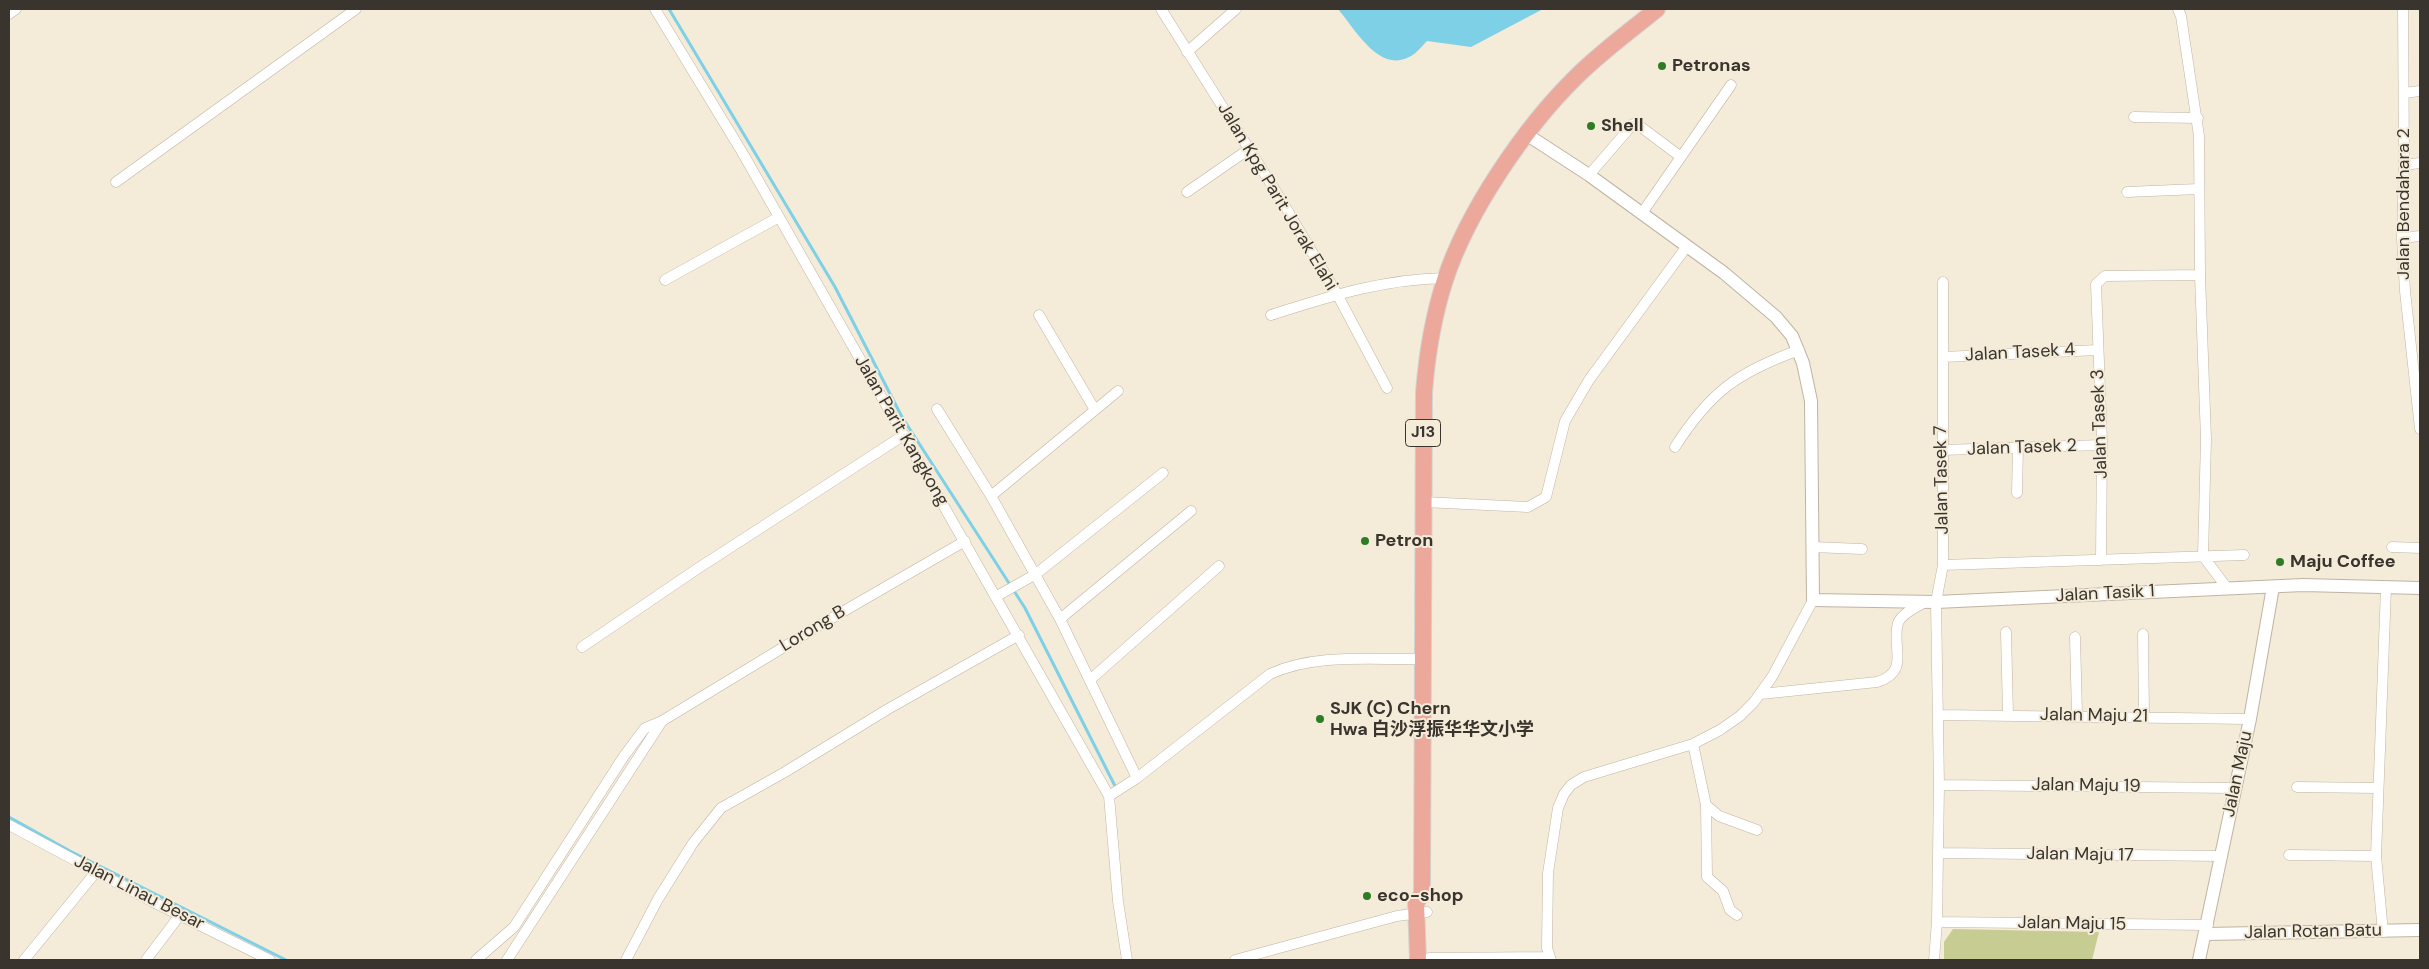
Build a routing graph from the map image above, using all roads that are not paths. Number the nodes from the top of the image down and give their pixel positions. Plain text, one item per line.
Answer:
1 (356, 9) edge
2 (655, 9) edge
3 (1161, 9) edge
4 (1236, 9) edge
5 (1657, 9) edge
6 (2178, 9) edge
7 (2403, 9) edge
8 (1188, 52) junction
9 (1731, 85) dead end
10 (2420, 91) edge
11 (2404, 93) junction
12 (2134, 117) dead end
13 (2198, 118) junction
14 (1526, 134) junction
15 (1249, 149) junction
16 (1681, 157) junction
17 (2420, 163) edge
18 (2404, 165) junction
19 (1589, 175) junction
20 (116, 182) dead end
21 (2198, 189) junction
22 (1186, 192) dead end
23 (2127, 192) dead end
24 (1642, 213) junction
25 (779, 217) junction
26 (2420, 236) edge
27 (2402, 238) junction
28 (1687, 246) junction
29 (2200, 275) junction
30 (1446, 278) junction
31 (664, 280) dead end
32 (1943, 282) dead end
33 (1337, 294) junction
34 (1039, 315) dead end
35 (1271, 315) dead end
36 (1799, 350) junction
37 (2098, 350) junction
38 (1943, 357) junction
39 (1386, 388) dead end
40 (1118, 391) dead end
41 (937, 409) dead end
42 (1095, 410) junction
43 (2420, 429) edge
44 (904, 435) junction
45 (2102, 445) junction
46 (1675, 447) dead end
47 (2018, 448) junction
48 (1942, 450) junction
49 (1163, 472) dead end
50 (2017, 493) dead end
51 (991, 496) junction
52 (1423, 502) junction
53 (1191, 511) dead end
54 (965, 541) junction
55 (2392, 546) dead end
56 (1812, 547) junction
57 (1862, 548) dead end
58 (2420, 548) edge
59 (2244, 555) dead end
60 (2203, 556) junction
61 (2101, 560) junction
62 (1943, 565) junction
63 (1220, 566) dead end
64 (1036, 574) junction
65 (2273, 587) junction
66 (2227, 588) junction
67 (2386, 588) junction
68 (2420, 588) edge
69 (1001, 593) junction
70 (1813, 600) junction
71 (1931, 602) junction
72 (1060, 619) junction
73 (2006, 632) dead end
74 (2143, 634) dead end
75 (1020, 635) junction
76 (2075, 637) dead end
77 (582, 647) dead end
78 (1422, 659) junction
79 (1091, 679) junction
80 (1761, 694) junction
81 (2008, 714) junction
82 (1939, 715) junction
83 (2077, 715) junction
84 (2144, 716) junction
85 (2250, 718) junction
86 (662, 722) junction
87 (1693, 744) junction
88 (624, 756) junction
89 (634, 762) junction
90 (1137, 778) junction
91 (1939, 785) junction
92 (2297, 787) dead end
93 (2234, 788) junction
94 (2378, 788) junction
95 (1109, 796) junction
96 (1706, 805) junction
97 (9, 825) edge
98 (1757, 830) dead end
99 (1938, 853) junction
100 (2290, 855) dead end
101 (2222, 856) junction
102 (2376, 856) junction
103 (96, 872) junction
104 (1422, 912) junction
105 (180, 915) junction
106 (1737, 915) dead end
107 (1937, 922) junction
108 (2207, 930) junction
109 (2420, 930) edge
110 (2383, 932) junction
111 (1550, 958) edge
112 (24, 960) edge
113 (146, 960) edge
114 (270, 960) edge
115 (476, 960) edge
116 (507, 960) edge
117 (626, 960) edge
118 (1127, 960) edge
119 (1235, 960) edge
120 (1425, 960) edge
121 (1934, 960) edge
122 (2199, 960) edge

1 - 20 street
2 - 25 street, Jalan Parit Kangkong
3 - 8 street, Jalan Kpg Parit Jorak Elahi
4 - 8 street
5 - 14 main road, J13
6 - 13 street
7 - 11 street, Jalan Bendahara 2
8 - 15 street, Jalan Kpg Parit Jorak Elahi
9 - 16 street
10 - 11 street
11 - 18 street, Jalan Bendahara 2
12 - 13 street
13 - 21 street
14 - 19 street
14 - 30 main road, J13
15 - 22 street
15 - 33 street, Jalan Kpg Parit Jorak Elahi
16 - 19 street
16 - 24 street
17 - 18 street
18 - 27 street, Jalan Bendahara 2
19 - 24 street
21 - 23 street
21 - 29 street
24 - 28 street
25 - 31 street
25 - 44 street, Jalan Parit Kangkong
26 - 27 street
27 - 43 street, Jalan Bendahara 2
28 - 36 street
28 - 52 street
29 - 37 street, Jalan Tasek 3
29 - 60 street
30 - 33 street
30 - 52 main road, J13
32 - 38 street, Jalan Tasek 7
33 - 35 street
33 - 39 street, Jalan Kpg Parit Jorak Elahi
34 - 42 street
36 - 46 street
36 - 56 street
37 - 38 street, Jalan Tasek 4
37 - 45 street, Jalan Tasek 3
38 - 48 street, Jalan Tasek 7
40 - 42 street
41 - 51 street
42 - 51 street
44 - 54 street, Jalan Parit Kangkong
44 - 77 street
45 - 47 street, Jalan Tasek 2
45 - 61 street, Jalan Tasek 3
47 - 48 street, Jalan Tasek 2
47 - 50 street
48 - 62 street, Jalan Tasek 7
49 - 64 street
51 - 64 street
52 - 78 main road, J13
53 - 72 street
54 - 69 street, Jalan Parit Kangkong
54 - 86 street, Lorong B
55 - 58 street
56 - 57 street
56 - 70 street
59 - 60 street
60 - 61 street
60 - 66 street
61 - 62 street
62 - 71 street, Jalan Tasek 7
63 - 79 street
64 - 69 street
64 - 72 street
65 - 66 street, Jalan Tasik 1
65 - 67 street
65 - 85 street, Jalan Maju
66 - 71 street, Jalan Tasik 1
67 - 68 street
67 - 94 street
69 - 75 street, Jalan Parit Kangkong
70 - 71 street, Jalan Tasik 1
70 - 80 street
71 - 80 street
71 - 82 street, Jalan Tasek 7
72 - 79 street
73 - 81 street
74 - 84 street
75 - 95 street, Jalan Parit Kangkong
75 - 117 street
76 - 83 street
78 - 90 street
78 - 104 main road, J13
79 - 90 street
80 - 87 street
81 - 82 street, Jalan Maju 21
81 - 83 street, Jalan Maju 21
82 - 91 street, Jalan Tasek 7
83 - 84 street, Jalan Maju 21
84 - 85 street, Jalan Maju 21
85 - 93 street, Jalan Maju
86 - 88 street, Lorong B
86 - 89 street
87 - 96 street
87 - 111 street
88 - 89 street
88 - 115 street, Lorong B
89 - 116 street
90 - 95 street
91 - 93 street, Jalan Maju 19
91 - 99 street, Jalan Tasek 7
92 - 94 street
93 - 101 street, Jalan Maju
94 - 102 street
95 - 118 street
96 - 98 street
96 - 106 street
97 - 103 street, Jalan Linau Besar
99 - 101 street, Jalan Maju 17
99 - 107 street, Jalan Tasek 7
100 - 102 street
101 - 108 street, Jalan Maju
102 - 110 street
103 - 105 street, Jalan Linau Besar
103 - 112 street
104 - 119 street
104 - 120 main road, J13
105 - 113 street
105 - 114 street, Jalan Linau Besar
107 - 108 street, Jalan Maju 15
107 - 121 street, Jalan Tasek 7
108 - 110 street, Jalan Rotan Batu
108 - 122 street, Jalan Maju
109 - 110 street, Jalan Rotan Batu
111 - 120 street

